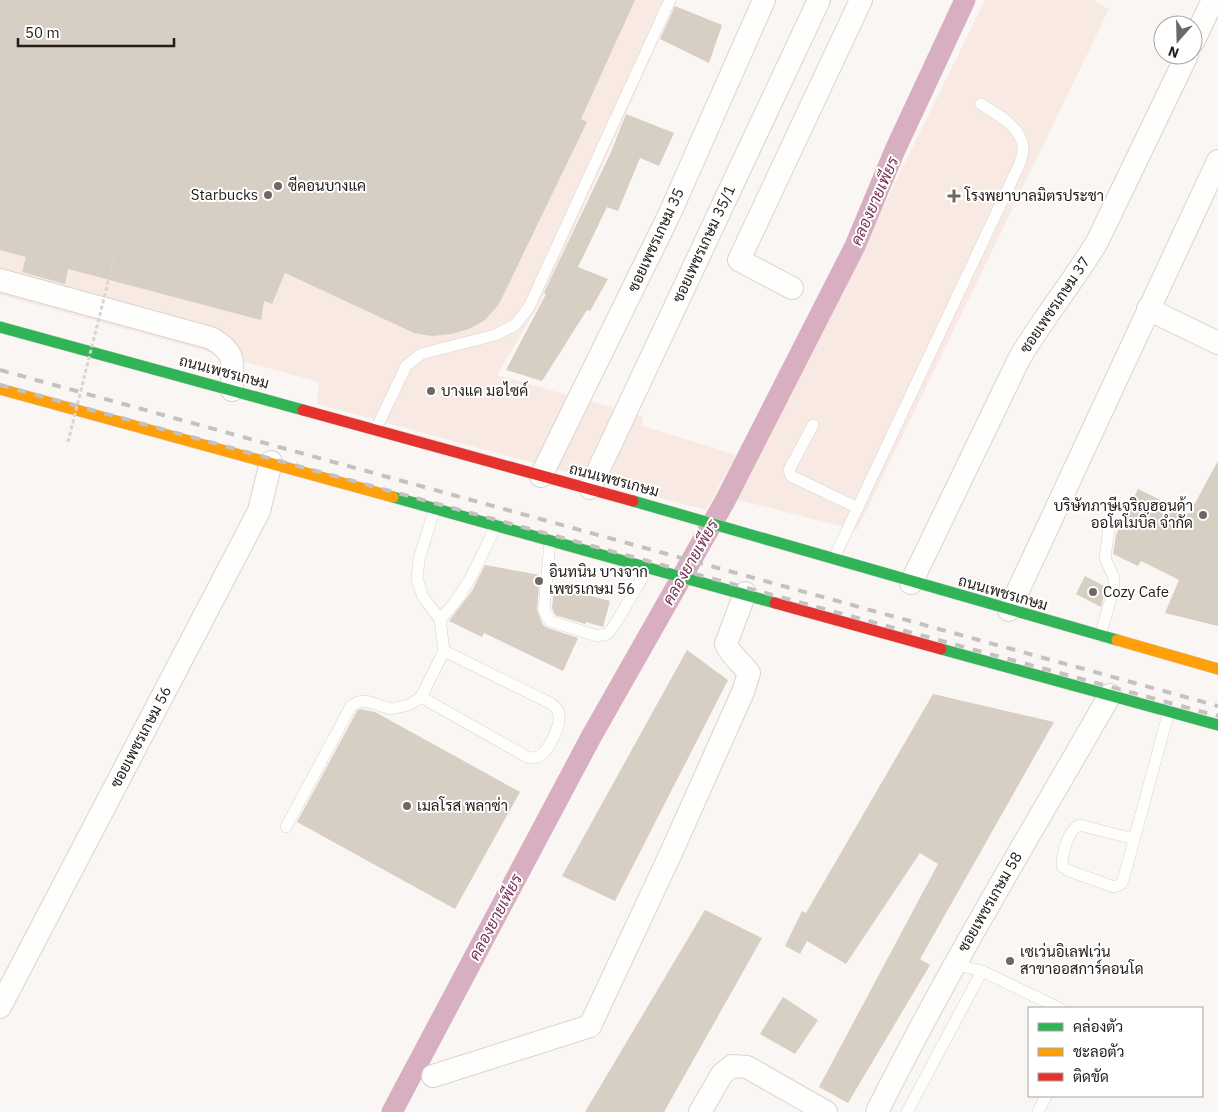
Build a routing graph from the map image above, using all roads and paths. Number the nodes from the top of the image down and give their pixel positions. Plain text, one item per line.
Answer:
1 (670, 0) edge
2 (764, 0) edge
3 (819, 0) edge
4 (861, 0) edge
5 (1213, 0) edge
6 (1203, 21) edge
7 (1182, 65) edge
8 (981, 104) dead end
9 (1218, 161) edge
10 (713, 226) junction
11 (747, 242) junction
12 (114, 258) dead end
13 (0, 280) edge
14 (792, 288) dead end
15 (1148, 309) junction
16 (0, 327) edge
17 (1218, 343) edge
18 (0, 388) edge
19 (232, 390) junction
20 (813, 424) dead end
21 (376, 430) junction
22 (68, 442) dead end
23 (271, 462) junction
24 (542, 476) junction
25 (590, 488) junction
26 (435, 508) junction
27 (858, 508) junction
28 (496, 525) junction
29 (1109, 528) dead end
30 (550, 541) junction
31 (833, 560) junction
32 (652, 567) junction
33 (911, 582) junction
34 (745, 593) junction
35 (1009, 610) junction
36 (440, 619) junction
37 (1100, 637) junction
38 (444, 651) junction
39 (1218, 669) edge
40 (1110, 695) junction
41 (422, 697) junction
42 (1214, 710) dead end
43 (1169, 711) junction
44 (1202, 720) junction
45 (1218, 725) edge
46 (286, 827) dead end
47 (1134, 839) junction
48 (954, 964) junction
49 (982, 971) junction
50 (0, 1007) edge
51 (1057, 1007) edge
52 (433, 1076) dead end
53 (1046, 1097) edge
54 (700, 1112) edge
55 (826, 1112) edge
56 (877, 1112) edge
57 (907, 1112) edge
58 (1038, 1112) edge

1 - 21 lane
2 - 24 street, ซอยเพชรเกษม 35
3 - 10 street, ซอยเพชรเกษม 35/1
4 - 11 street
5 - 6 street
7 - 33 street, ซอยเพชรเกษม 37
8 - 27 lane
9 - 15 street
10 - 11 street
10 - 25 street, ซอยเพชรเกษม 35/1
11 - 14 street
12 - 22 path, bridge
13 - 19 street
15 - 17 street
15 - 35 street
16 - 19 main road, ถนนเพชรเกษม
18 - 23 main road
19 - 21 main road, ถนนเพชรเกษม
20 - 27 lane
21 - 24 main road, ถนนเพชรเกษม
23 - 26 main road
23 - 50 street, ซอยเพชรเกษม 56
24 - 25 main road, ถนนเพชรเกษม
25 - 31 main road, ถนนเพชรเกษม
26 - 28 main road
26 - 36 lane
27 - 31 lane
28 - 30 main road
28 - 36 lane
29 - 37 lane
30 - 32 main road
30 - 32 lane
31 - 33 main road, ถนนเพชรเกษม
32 - 34 main road
33 - 35 main road, ถนนเพชรเกษม
34 - 40 main road
34 - 52 street
35 - 37 main road, ถนนเพชรเกษม
36 - 38 lane
37 - 39 main road, ถนนเพชรเกษม
38 - 41 lane
38 - 41 lane
40 - 43 main road
40 - 48 street, ซอยเพชรเกษม 58
41 - 46 lane
42 - 44 main road
43 - 44 main road
43 - 47 lane
44 - 45 main road
47 - 47 lane
48 - 49 lane
48 - 56 street, ซอยเพชรเกษม 58
49 - 51 lane
49 - 57 lane
53 - 58 lane
54 - 55 street

